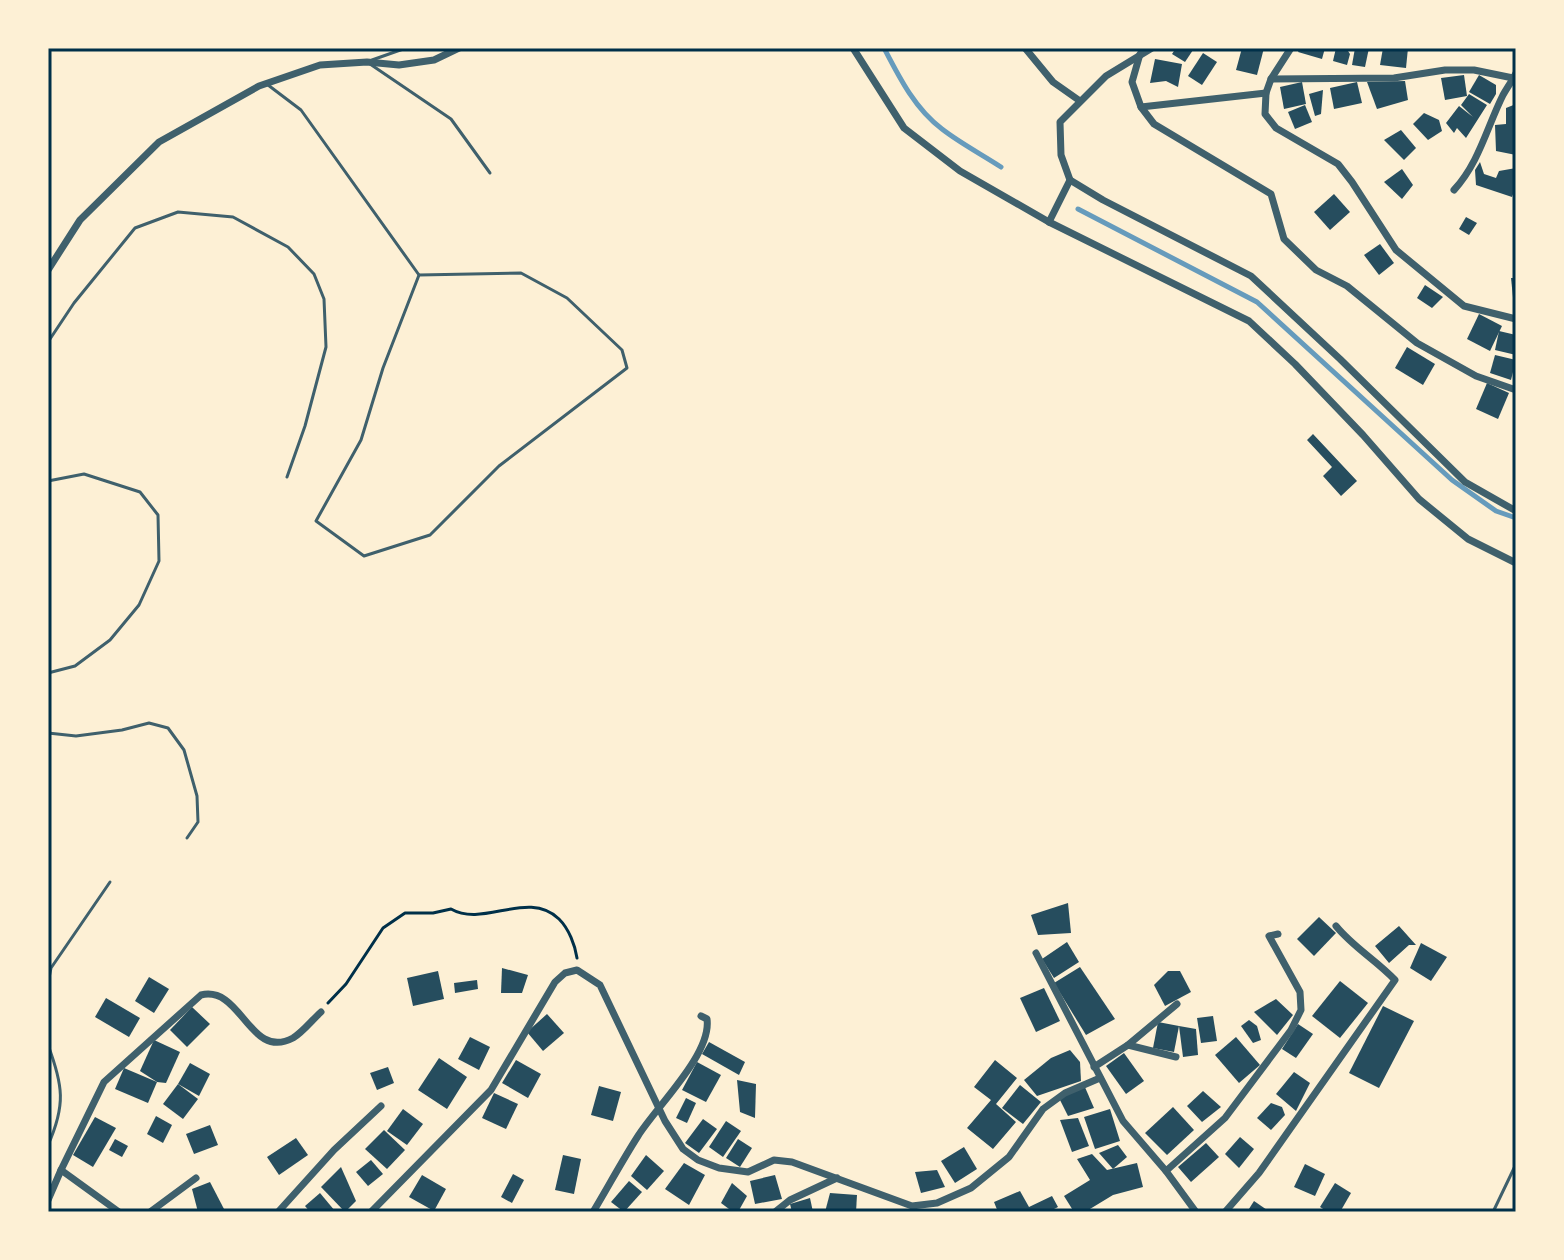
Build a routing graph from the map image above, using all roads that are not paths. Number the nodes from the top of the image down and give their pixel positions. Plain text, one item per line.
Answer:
1 (406, 48) edge
2 (459, 48) edge
3 (853, 48) edge
4 (1025, 48) edge
5 (1152, 48) edge
6 (1291, 48) edge
7 (1140, 54) junction
8 (367, 62) junction
9 (1515, 76) edge
10 (1271, 79) junction
11 (267, 84) junction
12 (1266, 93) junction
13 (1080, 101) junction
14 (1141, 107) junction
15 (490, 173) dead end
16 (1070, 180) junction
17 (1454, 190) dead end
18 (1049, 222) junction
19 (48, 270) edge
20 (419, 275) junction
21 (1516, 319) edge
22 (48, 342) edge
23 (1516, 390) edge
24 (287, 477) dead end
25 (48, 481) edge
26 (1516, 511) edge
27 (1516, 563) edge
28 (48, 673) edge
29 (48, 733) edge
30 (187, 838) dead end
31 (110, 882) dead end
32 (1336, 926) dead end
33 (1278, 934) dead end
34 (1036, 953) dead end
35 (48, 983) edge
36 (1177, 1004) dead end
37 (321, 1012) road end
38 (701, 1016) dead end
39 (48, 1045) edge
40 (1128, 1045) junction
41 (1176, 1057) dead end
42 (1094, 1067) junction
43 (1100, 1078) junction
44 (381, 1106) dead end
45 (659, 1108) junction
46 (48, 1145) edge
47 (1516, 1164) edge
48 (61, 1170) junction
49 (1166, 1171) junction
50 (196, 1178) dead end
51 (837, 1178) junction
52 (48, 1200) edge
53 (903, 1202) junction
54 (119, 1212) edge
55 (150, 1212) edge
56 (278, 1212) edge
57 (371, 1212) edge
58 (593, 1212) edge
59 (775, 1212) edge
60 (896, 1212) edge
61 (1196, 1212) edge
62 (1225, 1212) edge
63 (1493, 1212) edge

1 - 8 lane
2 - 8 street
3 - 18 street
4 - 13 street
5 - 7 street
6 - 10 street
7 - 13 street
7 - 14 street
8 - 11 street
8 - 15 lane
9 - 10 street
9 - 17 street
10 - 12 street
11 - 19 street
11 - 20 lane
12 - 14 street
12 - 21 street
13 - 16 street
14 - 23 street
16 - 18 street
16 - 26 street
18 - 27 street
20 - 20 lane
22 - 24 lane
25 - 28 lane
29 - 30 lane
31 - 35 lane
32 - 62 street
33 - 49 street
34 - 42 street
36 - 40 street
37 - 48 street
38 - 45 street
39 - 46 lane
40 - 41 street
40 - 42 street
42 - 43 street
43 - 49 street
43 - 53 street
44 - 56 street
45 - 51 street
45 - 57 street
45 - 58 street
47 - 63 lane
48 - 52 street
48 - 54 street
49 - 61 street
50 - 55 street
51 - 53 street
51 - 59 street
53 - 60 street

